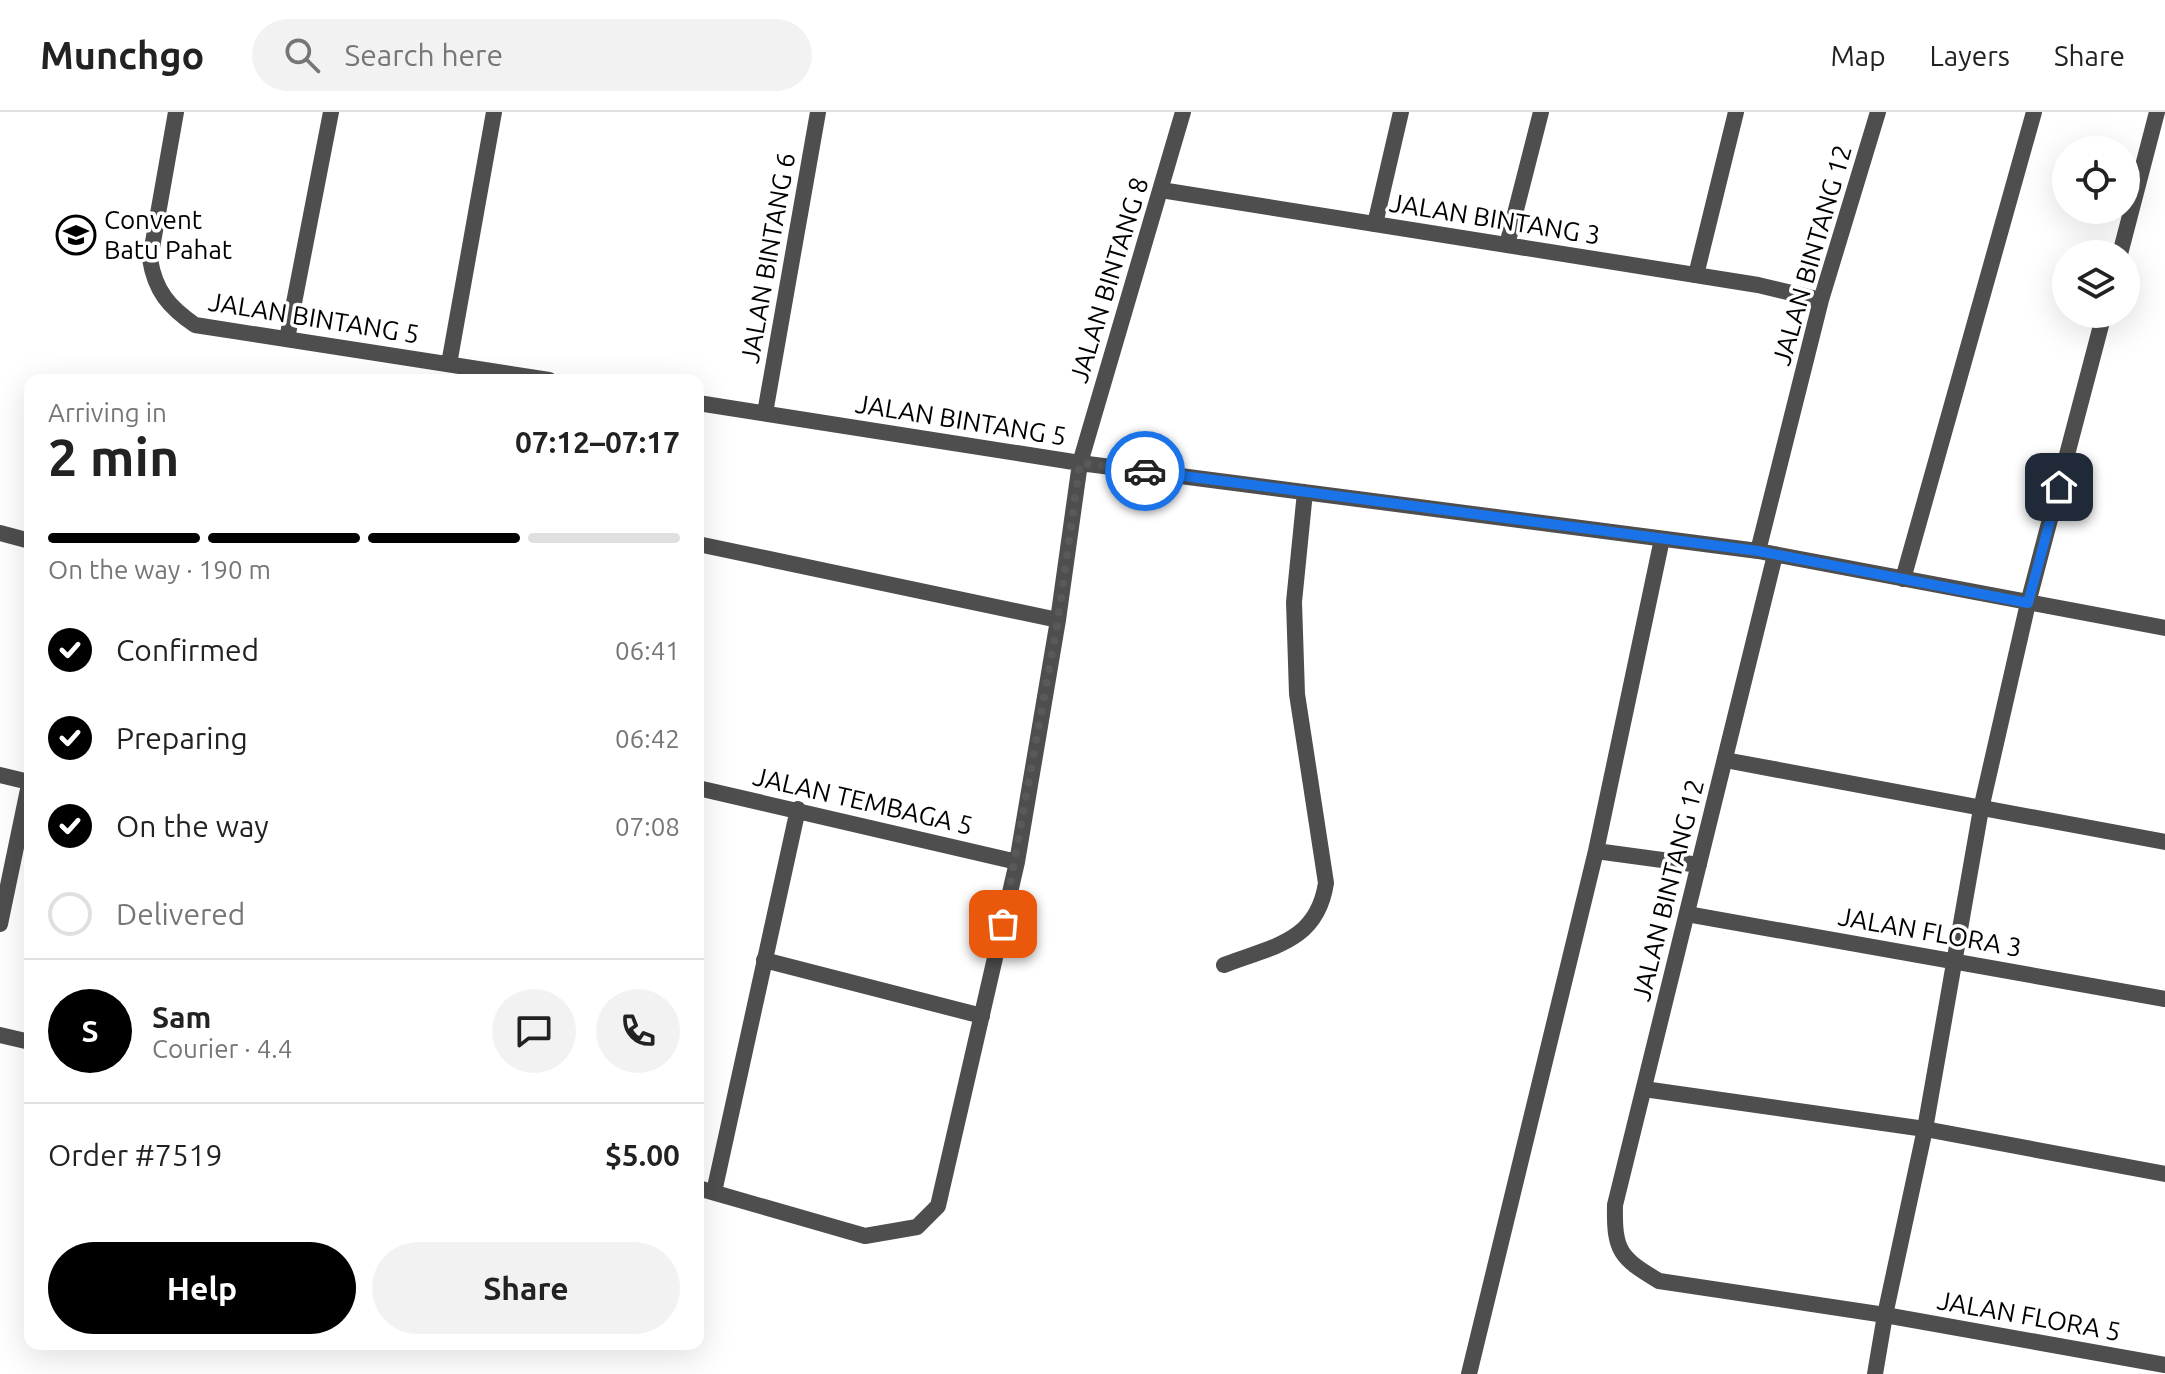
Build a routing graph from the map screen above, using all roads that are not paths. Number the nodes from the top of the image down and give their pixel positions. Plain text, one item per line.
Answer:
1 (176, 112) edge
2 (331, 112) edge
3 (494, 112) edge
4 (818, 112) edge
5 (1183, 112) edge
6 (1401, 112) edge
7 (1541, 112) edge
8 (1736, 112) edge
9 (1878, 112) edge
10 (2034, 112) edge
11 (2157, 112) edge
12 (1161, 190) junction
13 (1375, 224) junction
14 (2124, 240) edge
15 (1507, 245) junction
16 (1696, 275) junction
17 (1821, 300) junction
18 (2100, 328) edge
19 (287, 339) junction
20 (449, 364) junction
21 (512, 374) edge
22 (704, 404) edge
23 (765, 413) junction
24 (1080, 463) junction
25 (1305, 492) junction
26 (0, 533) edge
27 (24, 539) edge
28 (1662, 539) junction
29 (704, 545) edge
30 (1758, 551) junction
31 (1775, 555) junction
32 (1903, 579) junction
33 (2028, 603) junction
34 (1058, 620) junction
35 (2165, 628) edge
36 (1725, 760) junction
37 (0, 775) edge
38 (24, 780) edge
39 (704, 789) edge
40 (798, 809) junction
41 (1981, 809) junction
42 (24, 810) edge
43 (2165, 842) edge
44 (1596, 851) junction
45 (1017, 862) junction
46 (1699, 865) junction
47 (1687, 914) junction
48 (0, 924) edge
49 (764, 960) junction
50 (1955, 960) junction
51 (1224, 965) dead end
52 (2165, 999) edge
53 (982, 1016) junction
54 (0, 1035) edge
55 (24, 1041) edge
56 (1644, 1089) junction
57 (1925, 1129) junction
58 (2165, 1174) edge
59 (706, 1190) edge
60 (1614, 1238) joint
61 (1885, 1315) junction
62 (2165, 1365) edge
63 (1469, 1374) edge
64 (1875, 1374) edge

1 - 19 street, JALAN BINTANG 5
2 - 19 street
3 - 20 street
4 - 23 street, JALAN BINTANG 6
5 - 12 street, JALAN BINTANG 8
6 - 13 street
7 - 15 street
8 - 16 street
9 - 17 street, JALAN BINTANG 12
10 - 32 street
11 - 14 street
12 - 13 street, JALAN BINTANG 3
12 - 24 street, JALAN BINTANG 8
13 - 15 street, JALAN BINTANG 3
15 - 16 street, JALAN BINTANG 3
16 - 17 street, JALAN BINTANG 3
17 - 30 street, JALAN BINTANG 12
18 - 33 street
19 - 20 street, JALAN BINTANG 5
20 - 21 street, JALAN BINTANG 5
22 - 23 street, JALAN BINTANG 5
23 - 24 street, JALAN BINTANG 5
24 - 25 street, JALAN BINTANG 5
24 - 34 street, JALAN BINTANG 8
25 - 28 street, JALAN BINTANG 5
25 - 51 street
26 - 27 street
28 - 30 street, JALAN BINTANG 5
28 - 44 street
29 - 34 street
30 - 31 street, JALAN BINTANG 5
31 - 32 street, JALAN BINTANG 5
31 - 36 street, JALAN BINTANG 12
32 - 33 street, JALAN BINTANG 5
33 - 35 street, JALAN BINTANG 5
33 - 41 street
34 - 45 street, JALAN BINTANG 8
36 - 41 street
36 - 46 street, JALAN BINTANG 12
37 - 38 street
39 - 40 street, JALAN TEMBAGA 5
40 - 45 street, JALAN TEMBAGA 5
40 - 49 street
41 - 43 street
41 - 50 street
42 - 48 street
44 - 46 street
44 - 63 street
45 - 53 street, JALAN BINTANG 8
46 - 47 street, JALAN BINTANG 12
47 - 50 street, JALAN FLORA 3
47 - 56 street, JALAN BINTANG 12
49 - 53 street
49 - 59 street
50 - 52 street, JALAN FLORA 3
50 - 57 street
53 - 59 street, JALAN BINTANG 8
54 - 55 street
56 - 57 street
56 - 60 street, JALAN BINTANG 12
57 - 58 street
57 - 61 street
60 - 61 street, JALAN FLORA 5
61 - 62 street, JALAN FLORA 5
61 - 64 street

